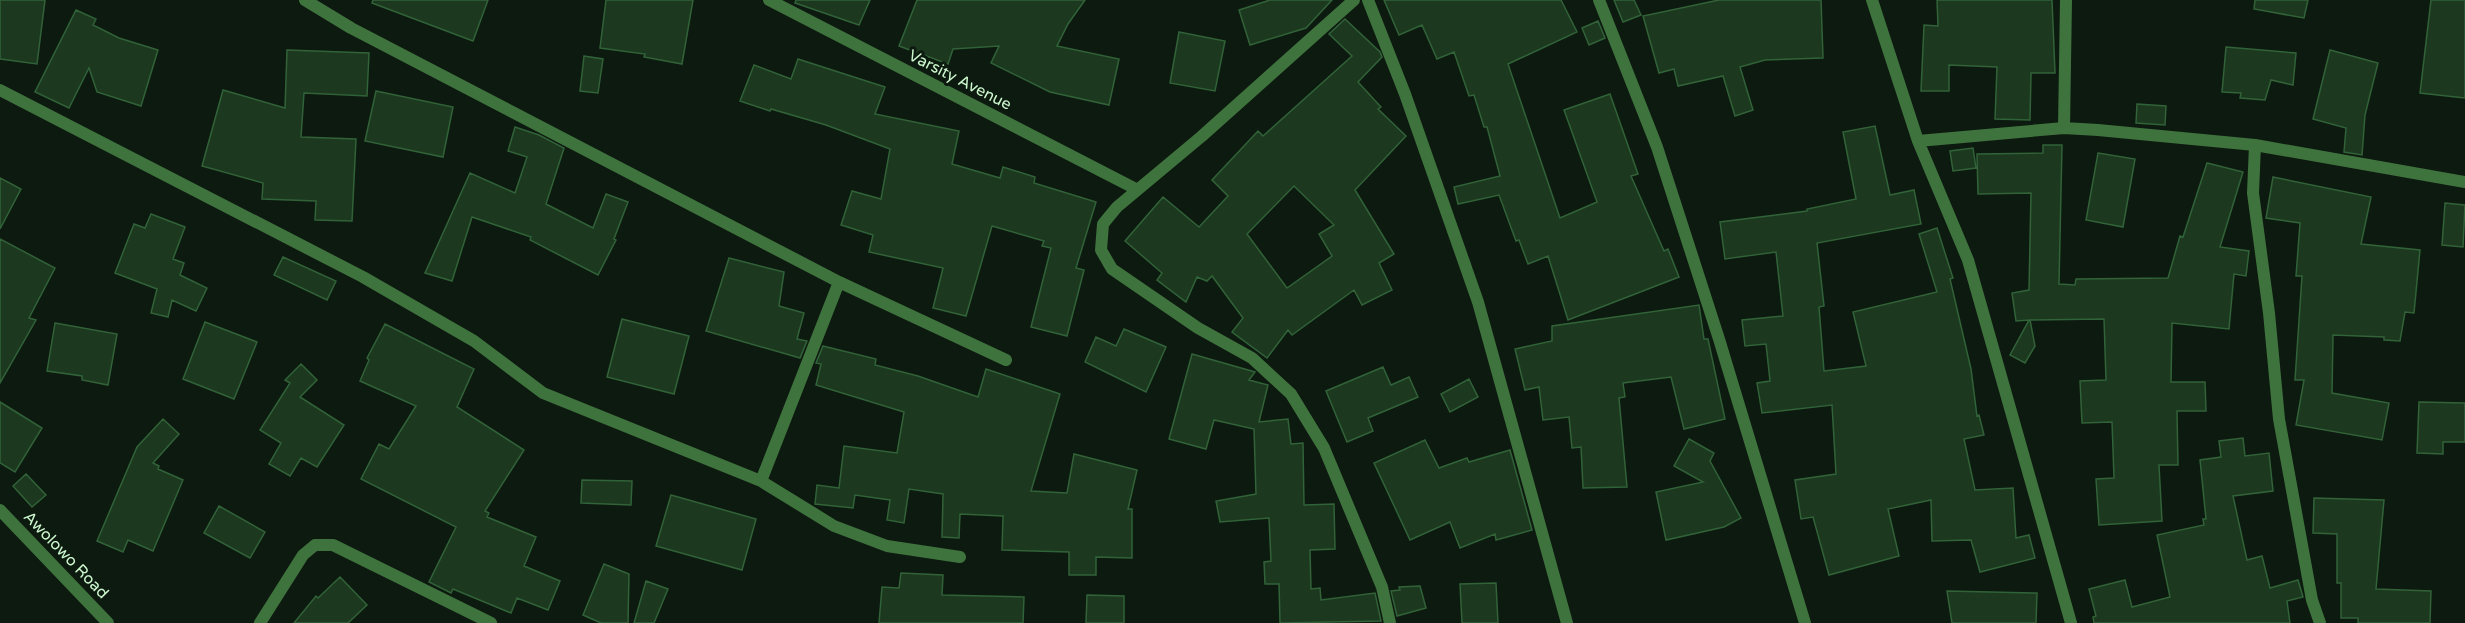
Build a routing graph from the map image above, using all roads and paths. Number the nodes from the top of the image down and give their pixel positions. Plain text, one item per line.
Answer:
1 (305, 0) edge
2 (769, 0) edge
3 (1354, 0) edge
4 (1368, 0) edge
5 (1599, 0) edge
6 (1872, 0) edge
7 (2066, 0) edge
8 (0, 90) edge
9 (2064, 128) junction
10 (1918, 141) junction
11 (2255, 145) junction
12 (2465, 182) edge
13 (1136, 189) junction
14 (839, 282) junction
15 (1006, 360) dead end
16 (761, 481) junction
17 (0, 510) edge
18 (960, 557) dead end
19 (108, 623) edge
20 (260, 623) edge
21 (491, 623) edge
22 (1390, 623) edge
23 (1567, 623) edge
24 (1805, 623) edge
25 (2071, 623) edge
26 (2320, 623) edge

1 - 14 street
2 - 13 street, Varsity Avenue
3 - 13 street
4 - 23 street
5 - 24 street
6 - 10 street
7 - 9 street
8 - 16 street
9 - 10 street
9 - 11 street
10 - 25 street
11 - 12 street
11 - 26 street
13 - 22 street
14 - 15 street
14 - 16 street
16 - 18 street
17 - 19 street, Awolowo Road
20 - 21 street

